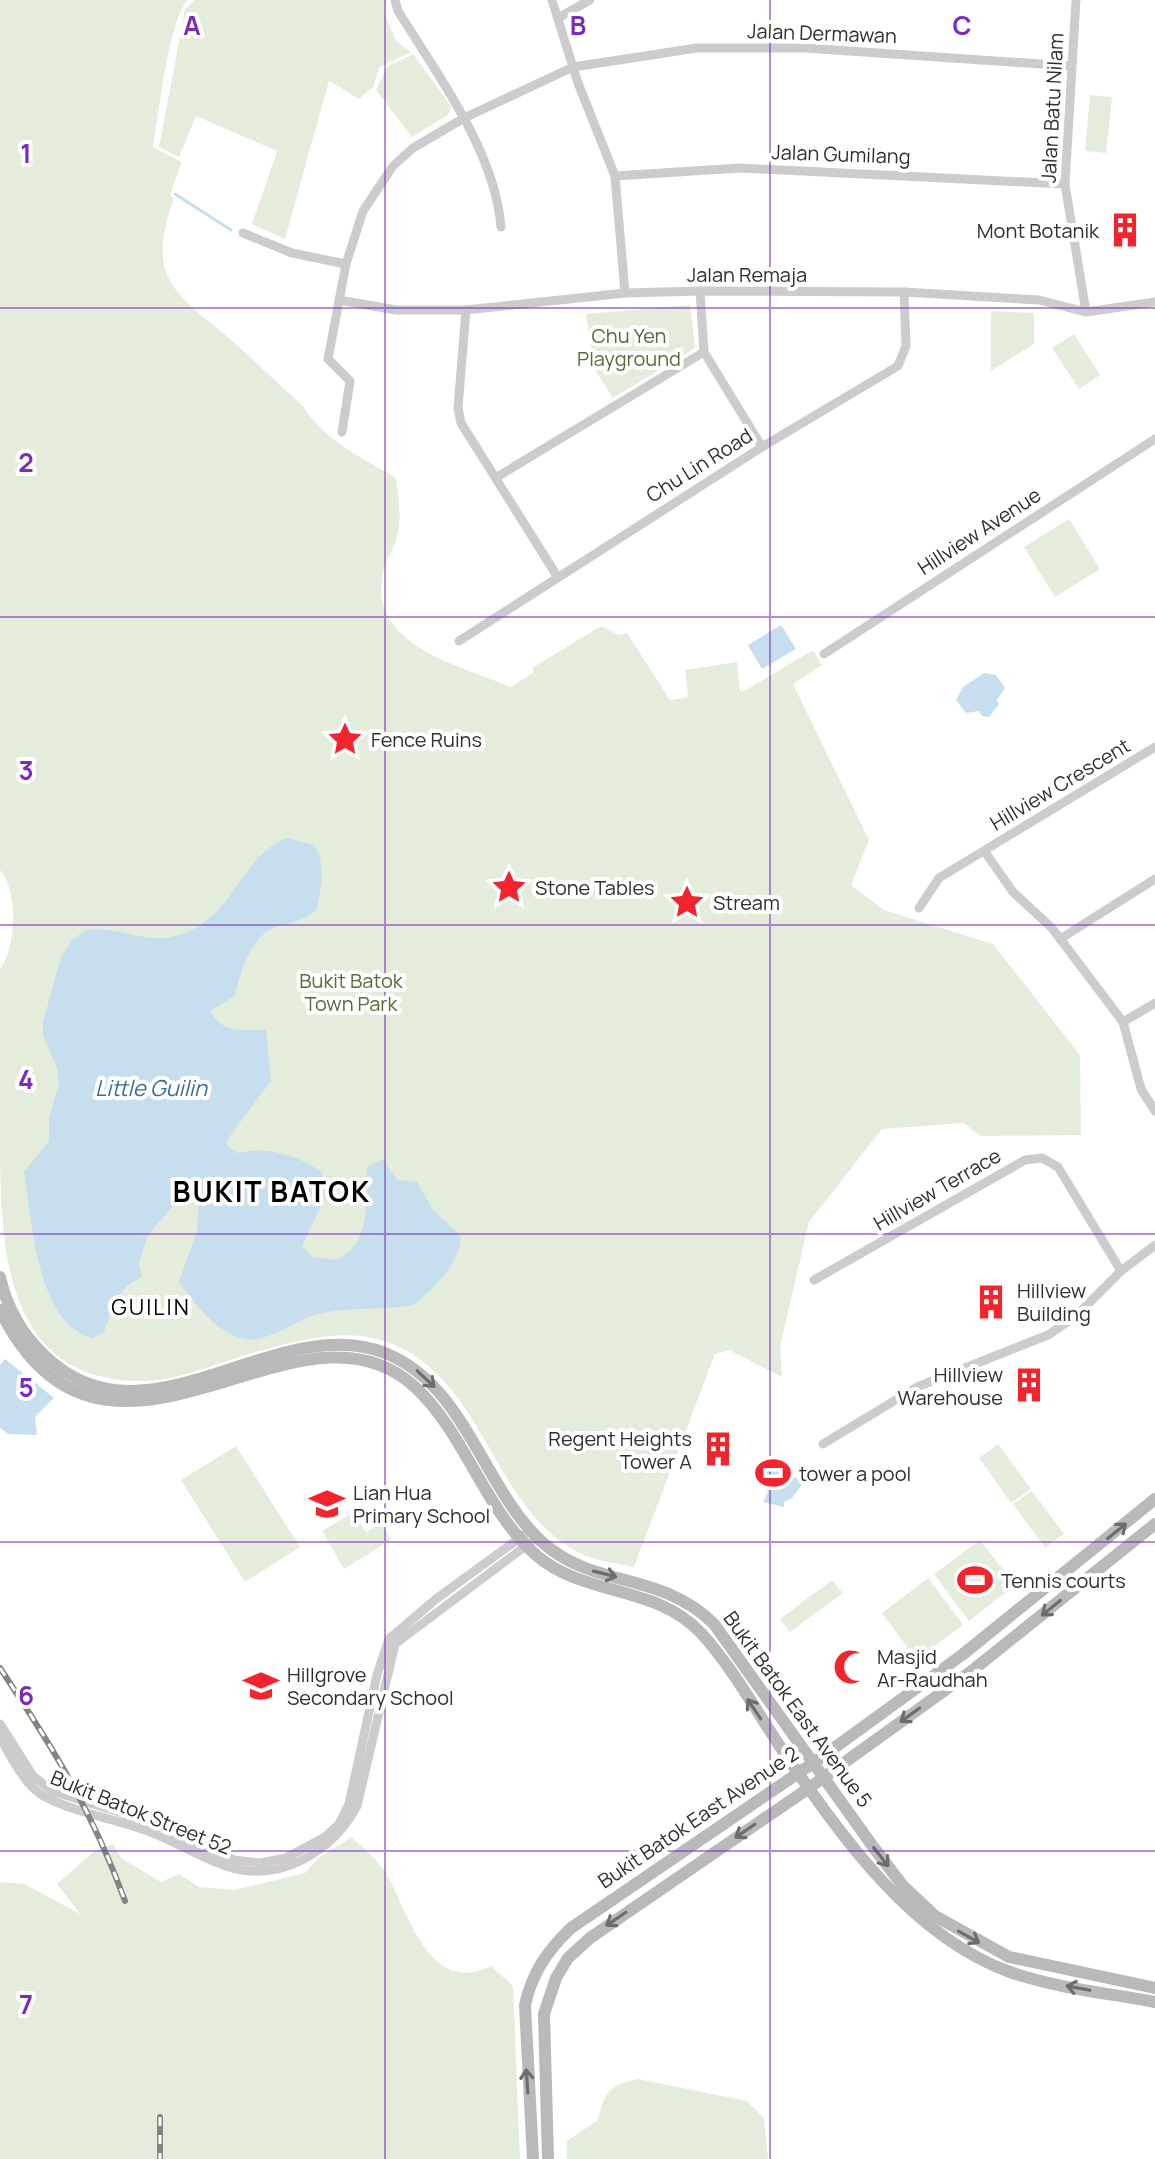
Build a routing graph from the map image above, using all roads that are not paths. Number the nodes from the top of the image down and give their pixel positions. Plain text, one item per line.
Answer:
1 (395, 0) edge
2 (552, 0) edge
3 (590, 0) edge
4 (1076, 0) edge
5 (558, 18) junction
6 (1071, 66) junction
7 (573, 67) junction
8 (464, 118) junction
9 (615, 176) junction
10 (1065, 184) junction
11 (501, 227) dead end
12 (243, 233) dead end
13 (346, 264) junction
14 (700, 291) junction
15 (904, 292) junction
16 (625, 293) junction
17 (339, 300) junction
18 (1155, 302) edge
19 (466, 310) junction
20 (1086, 312) junction
21 (704, 352) junction
22 (342, 432) dead end
23 (1155, 439) edge
24 (762, 447) junction
25 (497, 477) junction
26 (557, 576) junction
27 (459, 641) dead end
28 (824, 654) dead end
29 (1155, 747) edge
30 (985, 852) junction
31 (1155, 879) edge
32 (919, 908) dead end
33 (1060, 939) junction
34 (1155, 1003) edge
35 (1123, 1022) junction
36 (1155, 1111) edge
37 (1155, 1245) edge
38 (1121, 1271) junction
39 (0, 1277) edge
40 (814, 1280) dead end
41 (0, 1310) edge
42 (823, 1444) dead end
43 (1155, 1499) edge
44 (1155, 1524) edge
45 (529, 1538) junction
46 (0, 1724) edge
47 (0, 1738) edge
48 (812, 1763) junction
49 (798, 1773) junction
50 (822, 1778) junction
51 (809, 1788) junction
52 (1155, 1988) edge
53 (1155, 2002) edge
54 (533, 2159) edge
55 (548, 2159) edge

1 - 8 street
2 - 5 street
3 - 5 street
4 - 6 street, Jalan Batu Nilam
5 - 7 street
6 - 7 street, Jalan Dermawan
6 - 10 street, Jalan Batu Nilam
7 - 8 street, Jalan Dermawan
7 - 9 street
8 - 11 street
8 - 13 street, Jalan Dermawan
9 - 10 street, Jalan Gumilang
9 - 16 street
10 - 20 street, Jalan Batu Nilam
12 - 13 street
13 - 17 street, Jalan Dermawan
14 - 15 street, Jalan Remaja
14 - 16 street, Jalan Remaja
14 - 21 street
15 - 20 street, Jalan Remaja
15 - 24 street, Chu Lin Road
16 - 19 street, Jalan Remaja
17 - 19 street, Jalan Remaja
17 - 22 street, Jalan Dermawan
18 - 20 street, Jalan Remaja
19 - 25 street
21 - 24 street
21 - 25 street
23 - 28 street, Hillview Avenue
24 - 26 street, Chu Lin Road
25 - 26 street
26 - 27 street, Chu Lin Road
29 - 30 street, Hillview Crescent
30 - 32 street, Hillview Crescent
30 - 33 street, Hillview Crescent
31 - 33 street
33 - 35 street, Hillview Crescent
34 - 35 street
35 - 36 street, Hillview Crescent
37 - 38 street
38 - 40 street, Hillview Terrace
38 - 42 street
39 -> 45 street, Bukit Batok East Avenue 5
41 - 45 street, Bukit Batok East Avenue 5
48 -> 43 street, Bukit Batok East Avenue 2
44 -> 50 street, Bukit Batok East Avenue 2
45 - 46 street, Bukit Batok Street 52
45 - 47 street, Bukit Batok Street 52
45 -> 48 street, Bukit Batok East Avenue 5
49 -> 45 street, Bukit Batok East Avenue 5
48 - 49 street, Bukit Batok East Avenue 2
48 - 50 street, Bukit Batok East Avenue 5
49 - 51 street, Bukit Batok East Avenue 5
54 -> 49 street, Bukit Batok East Avenue 2
50 - 51 street, Bukit Batok East Avenue 2
50 -> 52 street, Bukit Batok East Avenue 5
53 -> 51 street, Bukit Batok East Avenue 5
51 -> 55 street, Bukit Batok East Avenue 2

